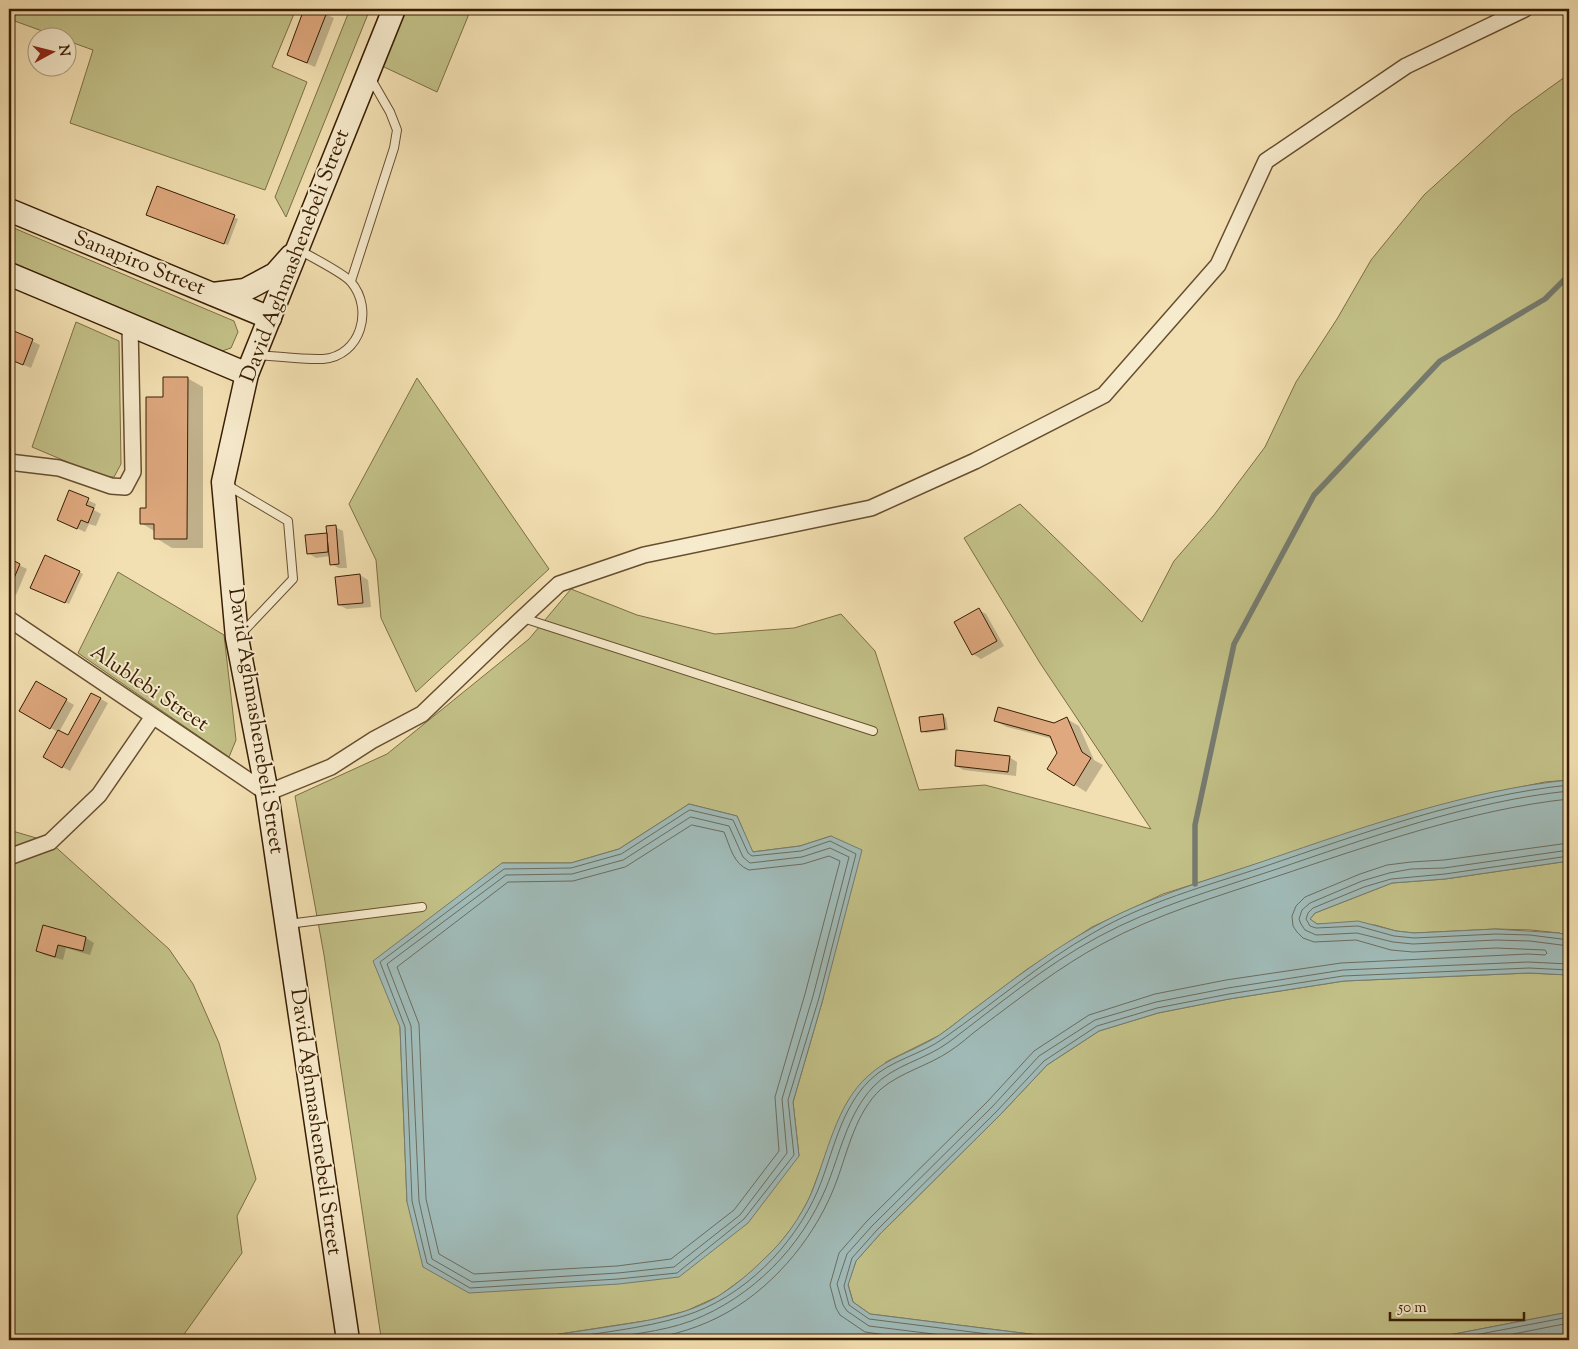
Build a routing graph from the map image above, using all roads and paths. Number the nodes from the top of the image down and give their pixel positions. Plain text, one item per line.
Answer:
1 (394, 9) edge
2 (1525, 9) edge
3 (368, 73) junction
4 (9, 210) edge
5 (297, 249) junction
6 (9, 274) edge
7 (351, 281) junction
8 (212, 294) junction
9 (270, 318) junction
10 (130, 325) junction
11 (251, 364) junction
12 (9, 462) edge
13 (223, 482) junction
14 (523, 618) junction
15 (9, 619) edge
16 (237, 638) junction
17 (152, 718) junction
18 (873, 731) dead end
19 (267, 793) junction
20 (9, 857) edge
21 (422, 907) dead end
22 (286, 925) junction
23 (348, 1340) edge

1 - 3 main road, David Aghmashenebeli Street
2 - 14 street
3 - 5 main road, David Aghmashenebeli Street
3 - 7 lane
4 - 8 main road, Sanapiro Street
5 - 7 lane
5 - 8 main road
5 - 9 main road, David Aghmashenebeli Street
6 - 10 main road
7 - 11 lane
8 - 9 main road, Sanapiro Street
9 - 11 main road, David Aghmashenebeli Street
10 - 11 main road
10 - 12 street
11 - 13 main road, David Aghmashenebeli Street
13 - 16 main road, David Aghmashenebeli Street
13 - 16 lane
14 - 18 lane
14 - 19 street
15 - 17 street, Alublebi Street
16 - 19 main road, David Aghmashenebeli Street
17 - 19 street, Alublebi Street
17 - 20 street
19 - 22 main road, David Aghmashenebeli Street
21 - 22 lane
22 - 23 main road, David Aghmashenebeli Street

